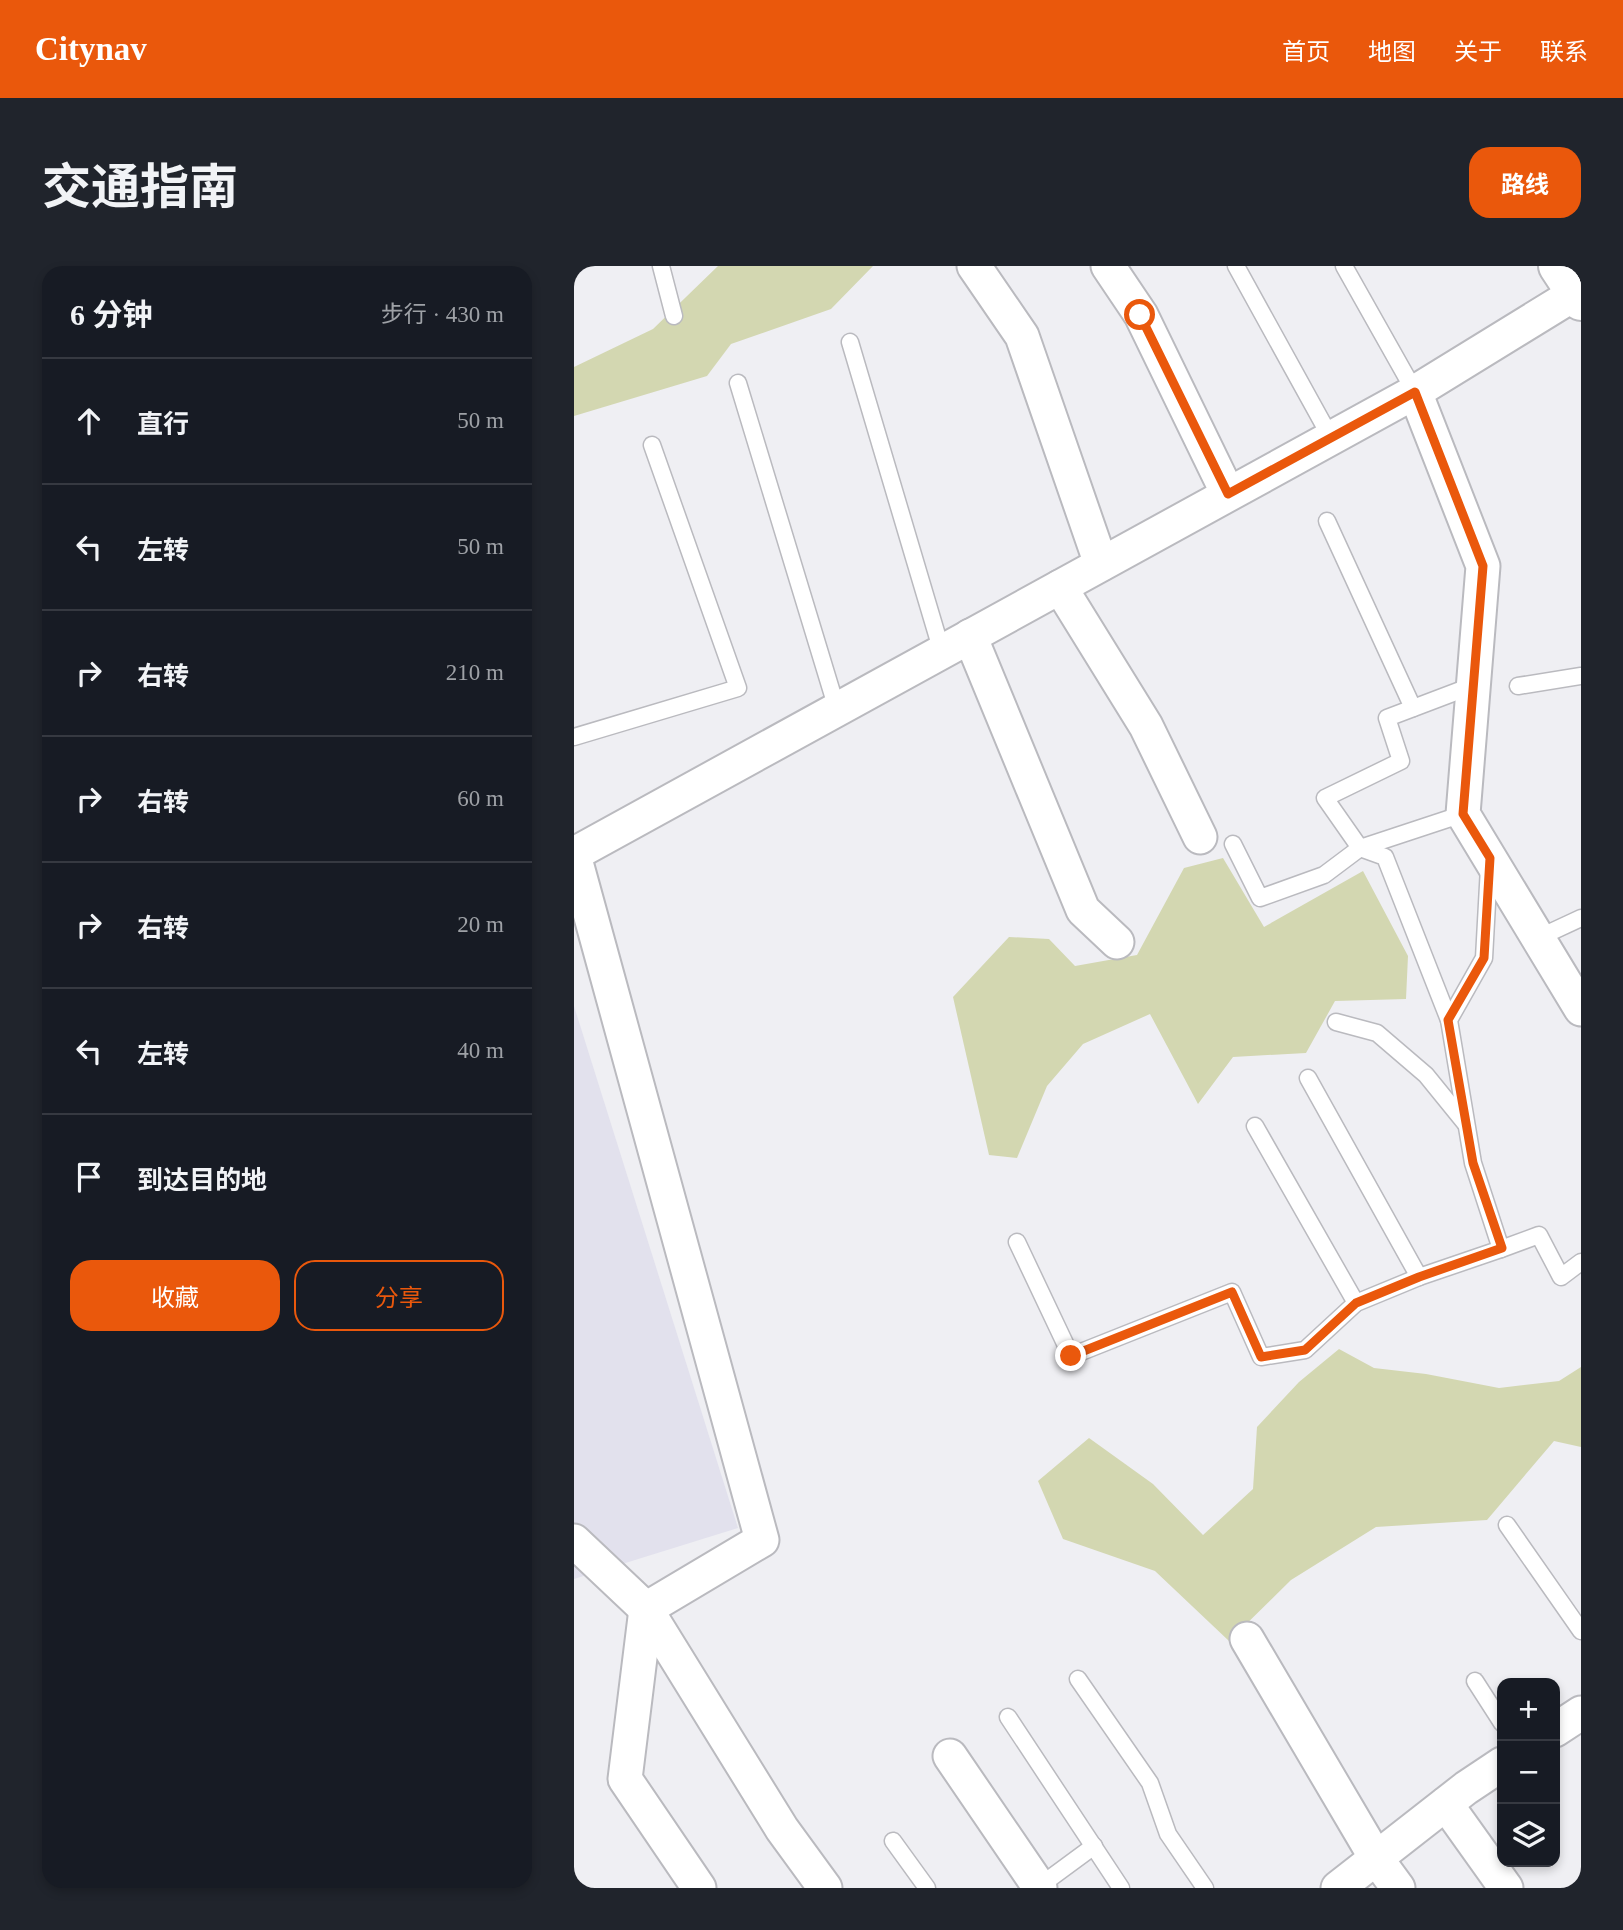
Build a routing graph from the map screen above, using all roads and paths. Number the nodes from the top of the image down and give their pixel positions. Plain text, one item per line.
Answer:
1 (661, 266) edge
2 (974, 266) edge
3 (1108, 266) edge
4 (1236, 266) edge
5 (1344, 266) edge
6 (1572, 287) edge
7 (674, 316) dead end
8 (850, 342) dead end
9 (738, 383) dead end
10 (1415, 392) junction
11 (1331, 438) junction
12 (652, 445) dead end
13 (1228, 494) junction
14 (1327, 520) dead end
15 (1101, 564) junction
16 (1060, 587) junction
17 (956, 644) junction
18 (1581, 676) edge
19 (1474, 685) junction
20 (1518, 686) dead end
21 (1413, 708) junction
22 (837, 709) junction
23 (574, 737) edge
24 (1463, 814) junction
25 (1200, 837) dead end
26 (1233, 844) dead end
27 (1360, 848) junction
28 (574, 854) edge
29 (1490, 858) junction
30 (1581, 918) edge
31 (1538, 938) junction
32 (1117, 942) dead end
33 (1581, 1009) edge
34 (1448, 1020) junction
35 (1336, 1022) dead end
36 (1308, 1078) dead end
37 (1467, 1125) junction
38 (1255, 1126) dead end
39 (1017, 1242) dead end
40 (1502, 1248) junction
41 (1581, 1262) edge
42 (1419, 1277) junction
43 (1356, 1303) junction
44 (1507, 1525) dead end
45 (574, 1541) edge
46 (646, 1609) junction
47 (1581, 1631) edge
48 (1248, 1639) dead end
49 (1078, 1679) dead end
50 (1475, 1681) dead end
51 (1581, 1713) edge
52 (1497, 1715) edge
53 (1009, 1717) dead end
54 (1560, 1727) edge
55 (950, 1756) dead end
56 (1497, 1768) edge
57 (1446, 1804) junction
58 (893, 1841) dead end
59 (1094, 1846) junction
60 (1376, 1858) junction
61 (699, 1888) edge
62 (825, 1888) edge
63 (927, 1888) edge
64 (1039, 1888) edge
65 (1121, 1888) edge
66 (1205, 1888) edge
67 (1338, 1888) edge
68 (1398, 1888) edge
69 (1506, 1888) edge

1 - 7 lane
2 - 15 street
3 - 13 street
4 - 11 lane
5 - 10 lane
6 - 10 street
8 - 17 lane
9 - 22 lane
10 - 11 street
10 - 19 street
11 - 13 street
12 - 23 lane
13 - 15 street
14 - 21 lane
15 - 16 street
16 - 17 street
16 - 25 street
17 - 22 street
17 - 32 street
18 - 20 lane
19 - 21 lane
19 - 24 street
21 - 27 lane
22 - 28 street
24 - 27 lane
24 - 29 street
26 - 27 lane
27 - 34 lane
28 - 46 street
29 - 31 street
29 - 34 lane
30 - 31 lane
31 - 33 street
34 - 37 lane
35 - 37 lane
36 - 42 lane
37 - 40 lane
38 - 43 lane
39 - 43 lane
40 - 41 lane
40 - 42 lane
42 - 43 lane
44 - 47 lane
45 - 46 street
46 - 61 street
46 - 62 street
48 - 60 street
49 - 66 lane
50 - 52 lane
51 - 54 street
53 - 59 lane
55 - 64 street
56 - 57 street
57 - 60 street
57 - 69 street
58 - 63 lane
59 - 64 lane
59 - 65 lane
60 - 67 street
60 - 68 street

